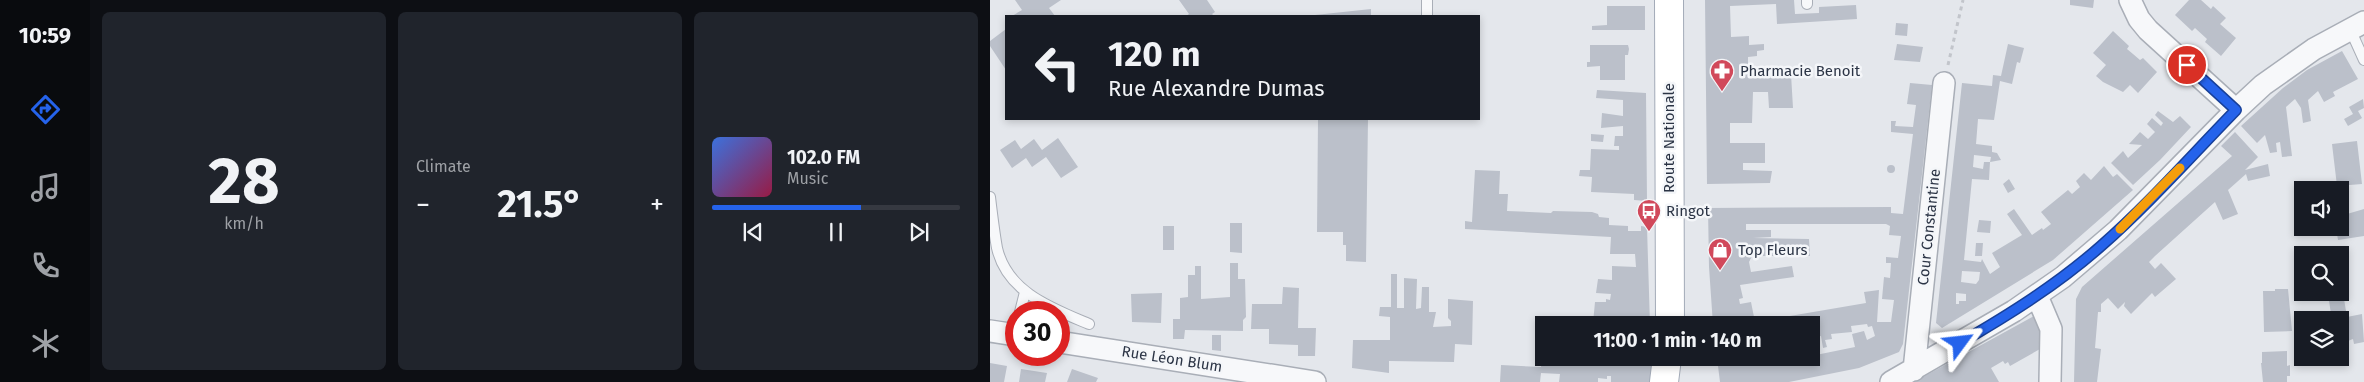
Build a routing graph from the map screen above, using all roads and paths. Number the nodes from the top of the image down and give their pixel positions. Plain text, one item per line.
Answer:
1 (1427, 0) edge
2 (1669, 0) edge
3 (1964, 0) edge
4 (2130, 0) edge
5 (1427, 15) edge
6 (2357, 26) edge
7 (2364, 60) edge
8 (1944, 83) joint
9 (2236, 110) junction
10 (990, 197) edge
11 (1025, 292) junction
12 (2036, 296) junction
13 (1023, 301) edge
14 (1671, 316) edge
15 (1089, 324) dead end
16 (990, 331) edge
17 (1005, 332) edge
18 (1070, 344) edge
19 (1666, 366) edge
20 (1679, 366) edge
21 (1914, 370) junction
22 (1315, 382) edge
23 (1664, 382) edge
24 (1681, 382) edge
25 (1891, 382) edge
26 (2050, 382) edge

1 - 5 lane
2 - 14 main road, Route Nationale
3 - 8 path
4 - 9 street
6 - 7 lane
6 - 9 street
8 - 21 street, Cour Constantine
9 - 12 street
10 - 11 lane
11 - 13 lane
11 - 15 lane
12 - 21 street
12 - 26 street
16 - 17 street
18 - 22 street, Rue Léon Blum
19 - 23 main road
20 - 24 main road
21 - 25 street

